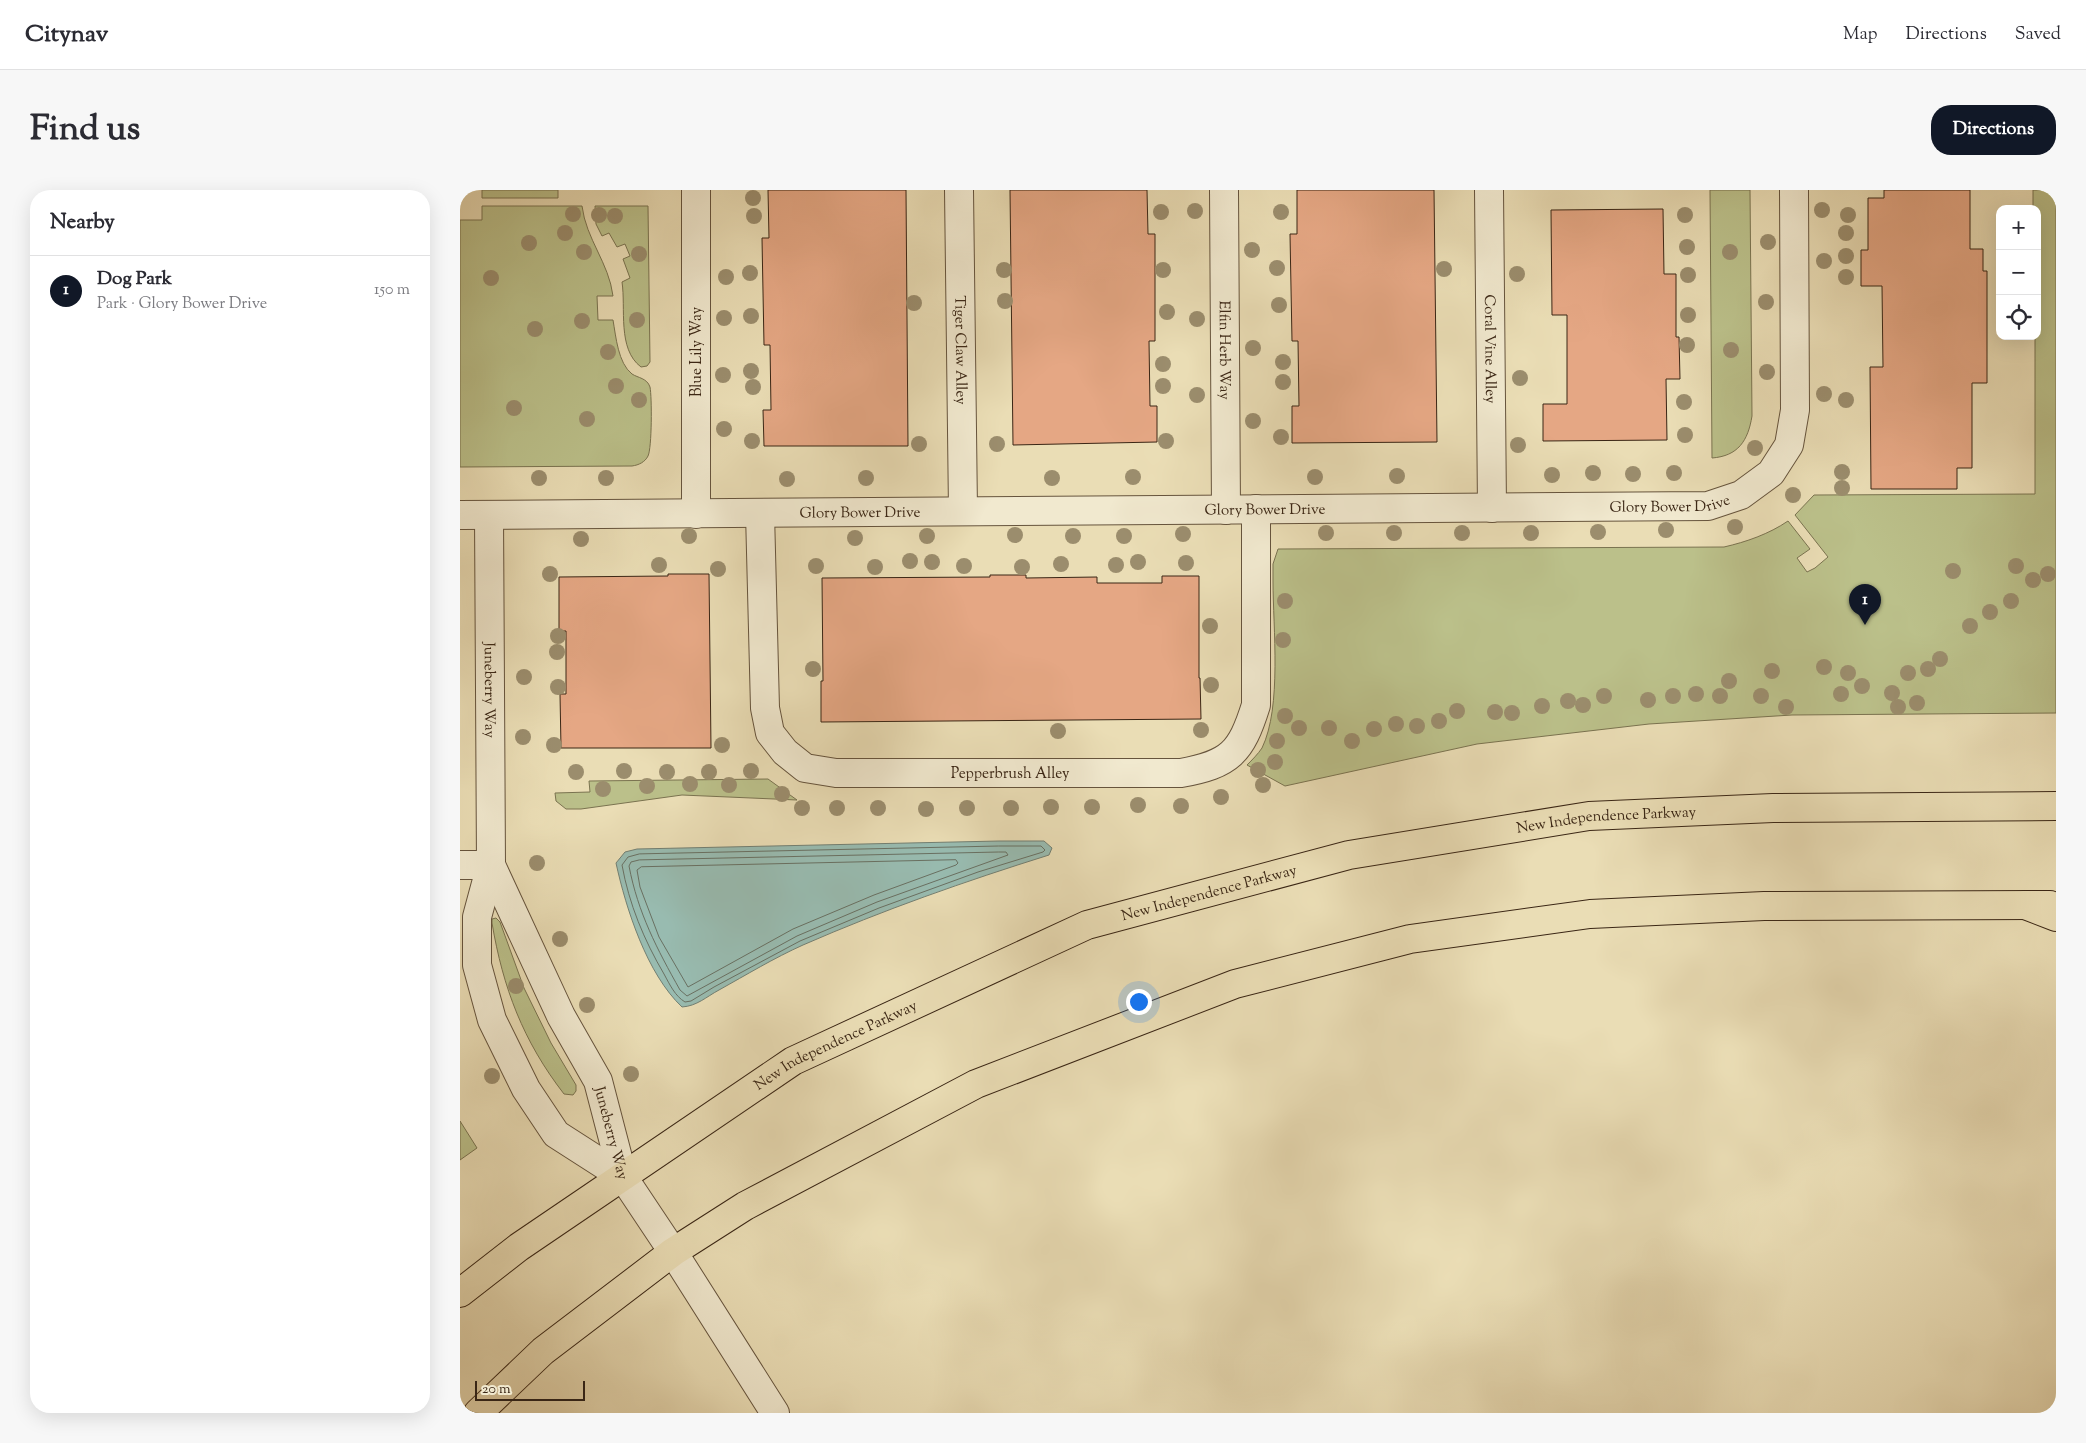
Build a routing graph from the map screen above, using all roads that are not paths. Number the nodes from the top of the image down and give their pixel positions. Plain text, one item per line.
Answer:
1 (696, 190) edge
2 (959, 190) edge
3 (1224, 190) edge
4 (1489, 190) edge
5 (1794, 190) edge
6 (1492, 508) junction
7 (1256, 509) junction
8 (1226, 510) junction
9 (963, 511) junction
10 (760, 513) junction
11 (696, 514) junction
12 (460, 515) edge
13 (489, 515) junction
14 (2056, 806) edge
15 (491, 864) junction
16 (460, 865) edge
17 (2056, 904) edge
18 (2025, 905) junction
19 (2056, 917) edge
20 (623, 1178) junction
21 (672, 1252) junction
22 (460, 1293) edge
23 (478, 1413) edge
24 (775, 1413) edge

1 - 11 street, Blue Lily Way
2 - 9 street, Tiger Claw Alley
3 - 8 street, Elfin Herb Way
4 - 6 street, Coral Vine Alley
5 - 6 street, Glory Bower Drive
6 - 7 street, Glory Bower Drive
7 - 8 street, Glory Bower Drive
7 - 10 street, Pepperbrush Alley
8 - 9 street, Glory Bower Drive
9 - 10 street, Glory Bower Drive
10 - 11 street, Glory Bower Drive
11 - 13 street, Glory Bower Drive
12 - 13 street, Glory Bower Drive
13 - 15 street, Juneberry Way
14 - 20 main road, New Independence Parkway
15 - 16 street
15 - 20 street, Juneberry Way
15 - 20 street, Juneberry Way
17 - 18 main road
18 - 19 main road
18 - 21 main road
20 - 21 street
20 - 22 main road, New Independence Parkway
21 - 23 main road
21 - 24 street

